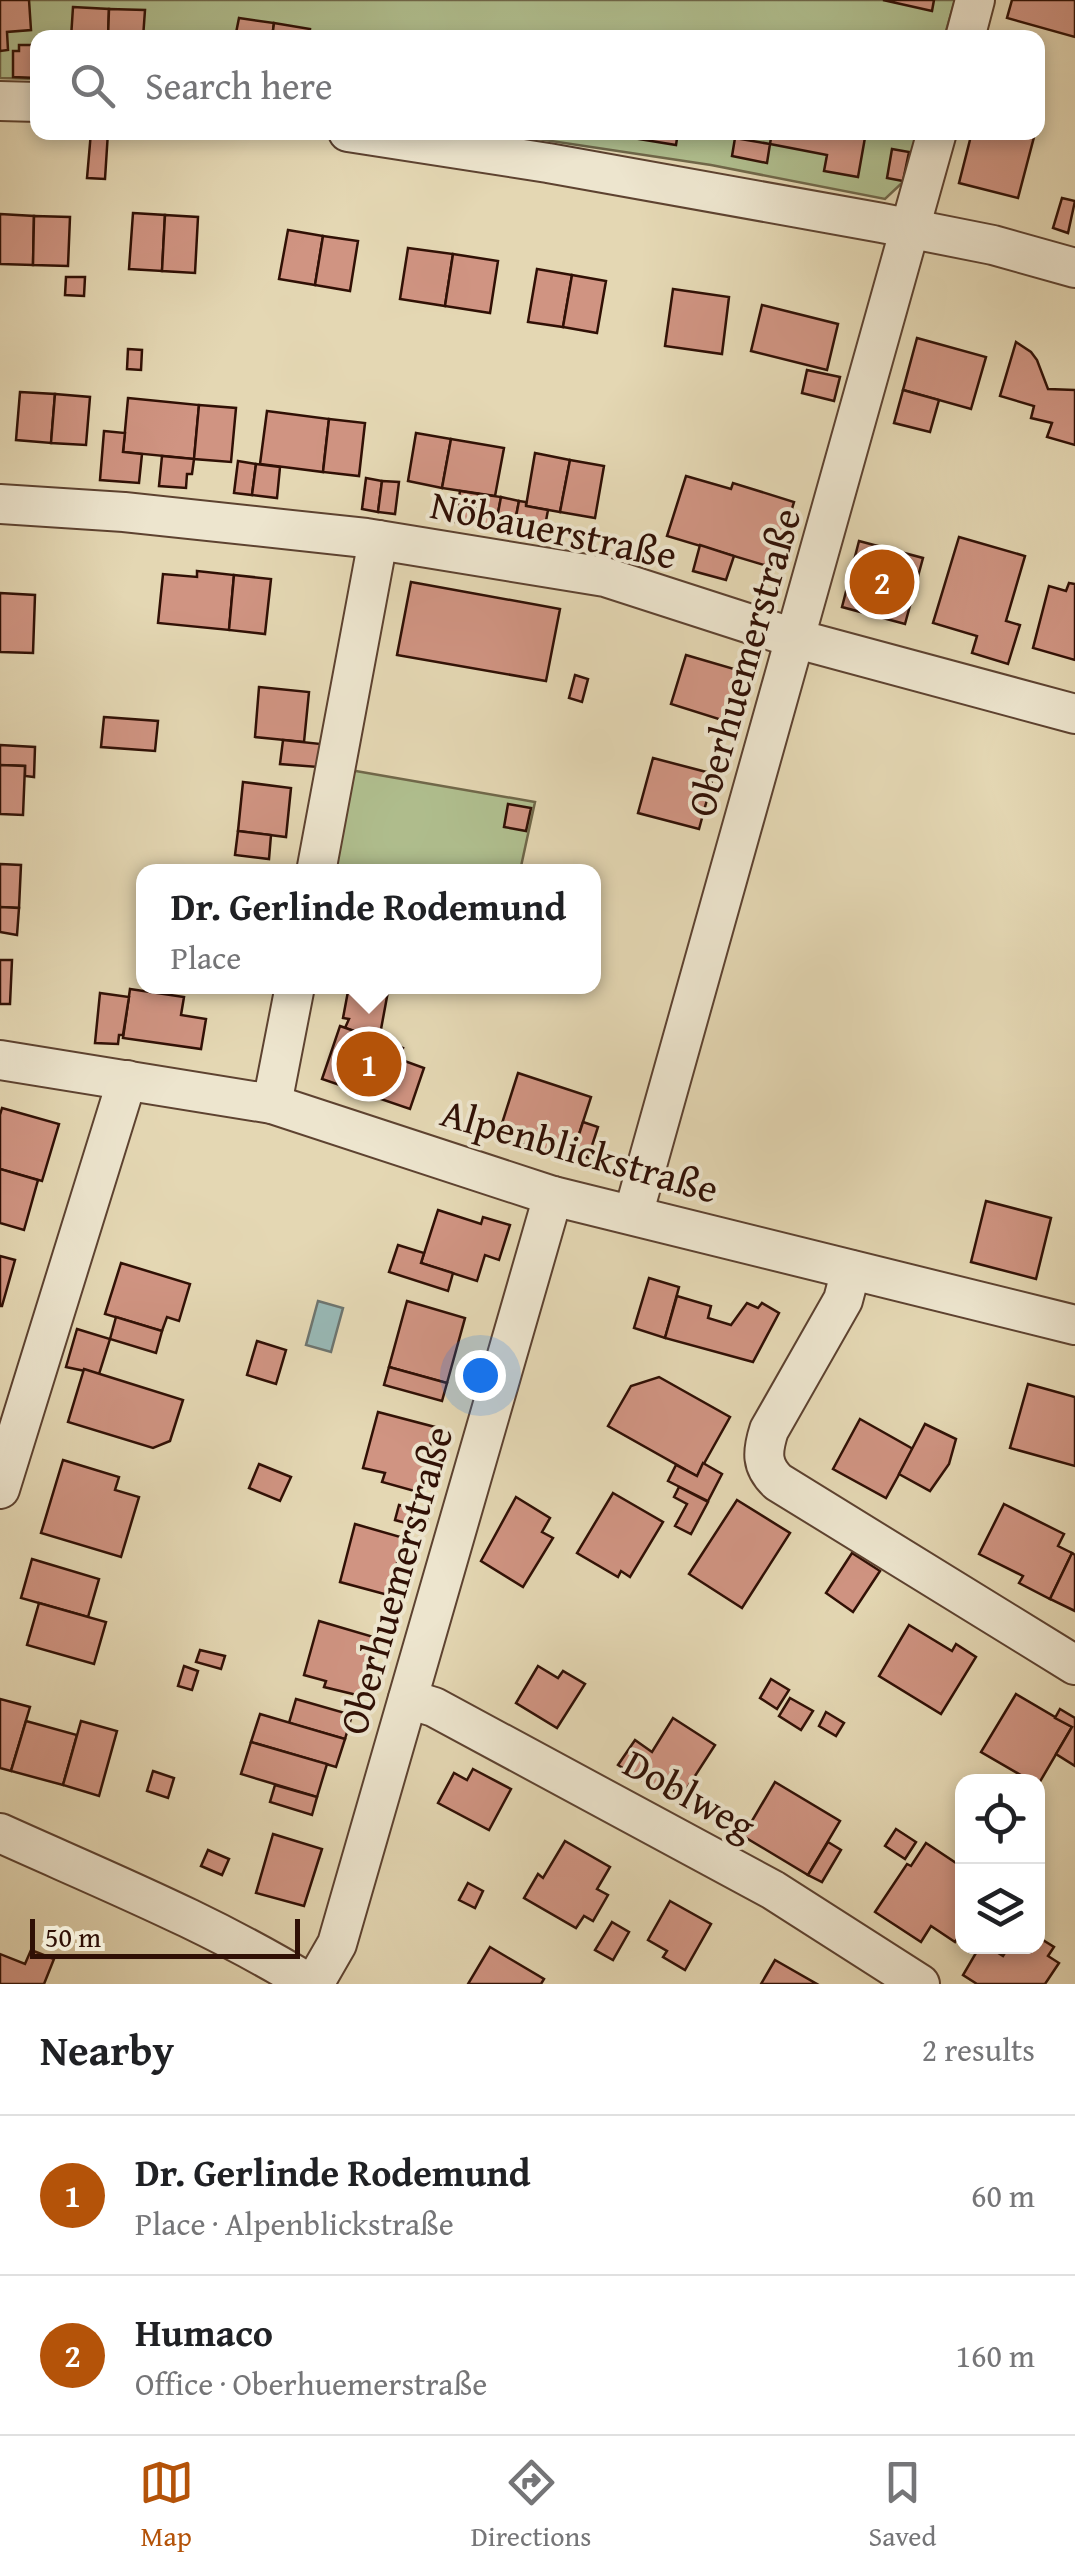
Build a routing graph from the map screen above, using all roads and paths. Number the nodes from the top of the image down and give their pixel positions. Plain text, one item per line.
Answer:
1 (976, 0) edge
2 (967, 30) edge
3 (0, 101) edge
4 (30, 102) edge
5 (399, 140) edge
6 (935, 140) edge
7 (909, 228) junction
8 (1075, 268) edge
9 (0, 504) edge
10 (378, 540) junction
11 (796, 639) junction
12 (1075, 714) edge
13 (317, 864) edge
14 (293, 994) edge
15 (0, 1060) edge
16 (127, 1080) junction
17 (272, 1104) junction
18 (553, 1196) junction
19 (633, 1215) junction
20 (851, 1270) junction
21 (1075, 1325) edge
22 (0, 1489) edge
23 (1075, 1665) edge
24 (408, 1698) junction
25 (0, 1833) edge
26 (312, 1984) edge
27 (920, 1984) edge

1 - 2 street
3 - 4 street
5 - 7 street
6 - 7 street, Oberhuemerstraße
7 - 8 street
7 - 11 street, Oberhuemerstraße
9 - 10 street, Nöbauerstraße
10 - 11 street, Nöbauerstraße
10 - 13 street
11 - 12 street, Nöbauerstraße
11 - 19 street, Oberhuemerstraße
14 - 17 street
15 - 16 street, Alpenblickstraße
16 - 17 street, Alpenblickstraße
16 - 22 street
17 - 18 street, Alpenblickstraße
18 - 19 street, Alpenblickstraße
18 - 24 street, Oberhuemerstraße
19 - 20 street, Alpenblickstraße
20 - 21 street, Alpenblickstraße
20 - 23 street
24 - 26 street, Oberhuemerstraße
24 - 27 street, Doblweg
25 - 26 street

